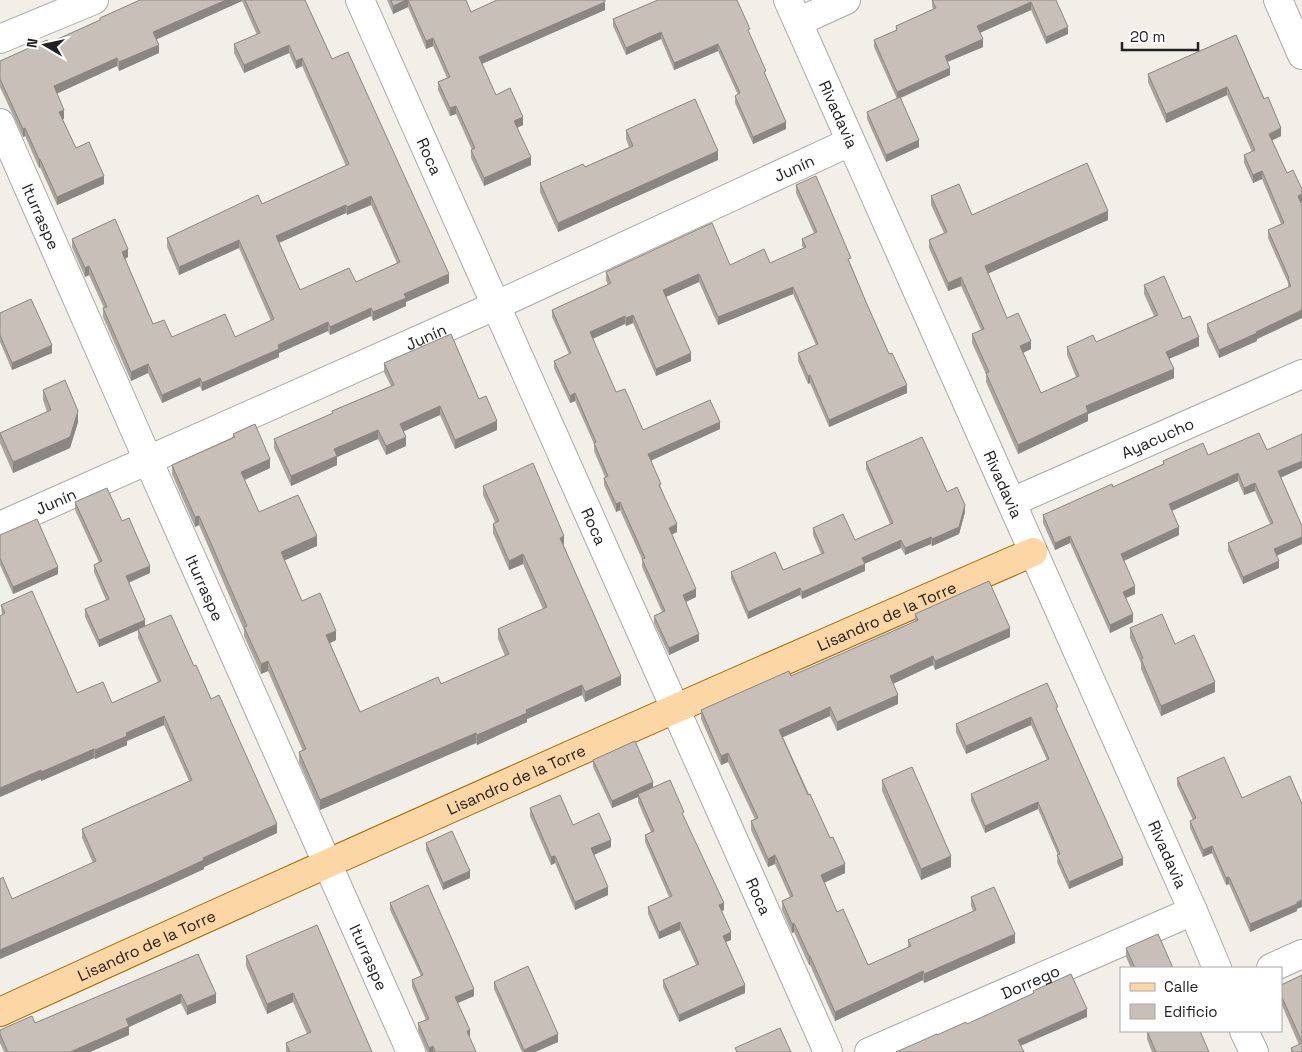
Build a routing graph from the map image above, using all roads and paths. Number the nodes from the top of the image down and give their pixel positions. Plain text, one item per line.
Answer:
1 (94, 0) edge
2 (360, 0) edge
3 (846, 0) edge
4 (1278, 0) edge
5 (793, 11) edge
6 (0, 39) edge
7 (1302, 55) edge
8 (0, 123) edge
9 (850, 142) junction
10 (497, 305) junction
11 (1302, 374) edge
12 (148, 460) junction
13 (1012, 502) junction
14 (0, 526) edge
15 (1034, 552) junction
16 (675, 708) junction
17 (327, 862) junction
18 (1193, 911) junction
19 (1302, 954) edge
20 (1217, 967) edge
21 (1273, 967) edge
22 (0, 1012) edge
23 (1244, 1032) edge
24 (412, 1052) edge
25 (828, 1052) edge
26 (869, 1052) edge
27 (1254, 1052) edge

1 - 6 street
2 - 10 street, Roca
3 - 5 street
4 - 7 street
5 - 9 street, Rivadavia
8 - 12 street, Iturraspe
9 - 10 street, Junín
9 - 13 street, Rivadavia
10 - 12 street, Junín
10 - 16 street, Roca
11 - 13 street, Ayacucho
12 - 14 street, Junín
12 - 17 street, Iturraspe
13 - 15 street, Rivadavia
15 - 16 main road, Lisandro de la Torre
15 - 18 street, Rivadavia
16 - 17 main road, Lisandro de la Torre
16 - 25 street, Roca
17 - 22 main road, Lisandro de la Torre
17 - 24 street, Iturraspe
18 - 20 street, Rivadavia
18 - 26 street, Dorrego
19 - 21 street
23 - 27 street

